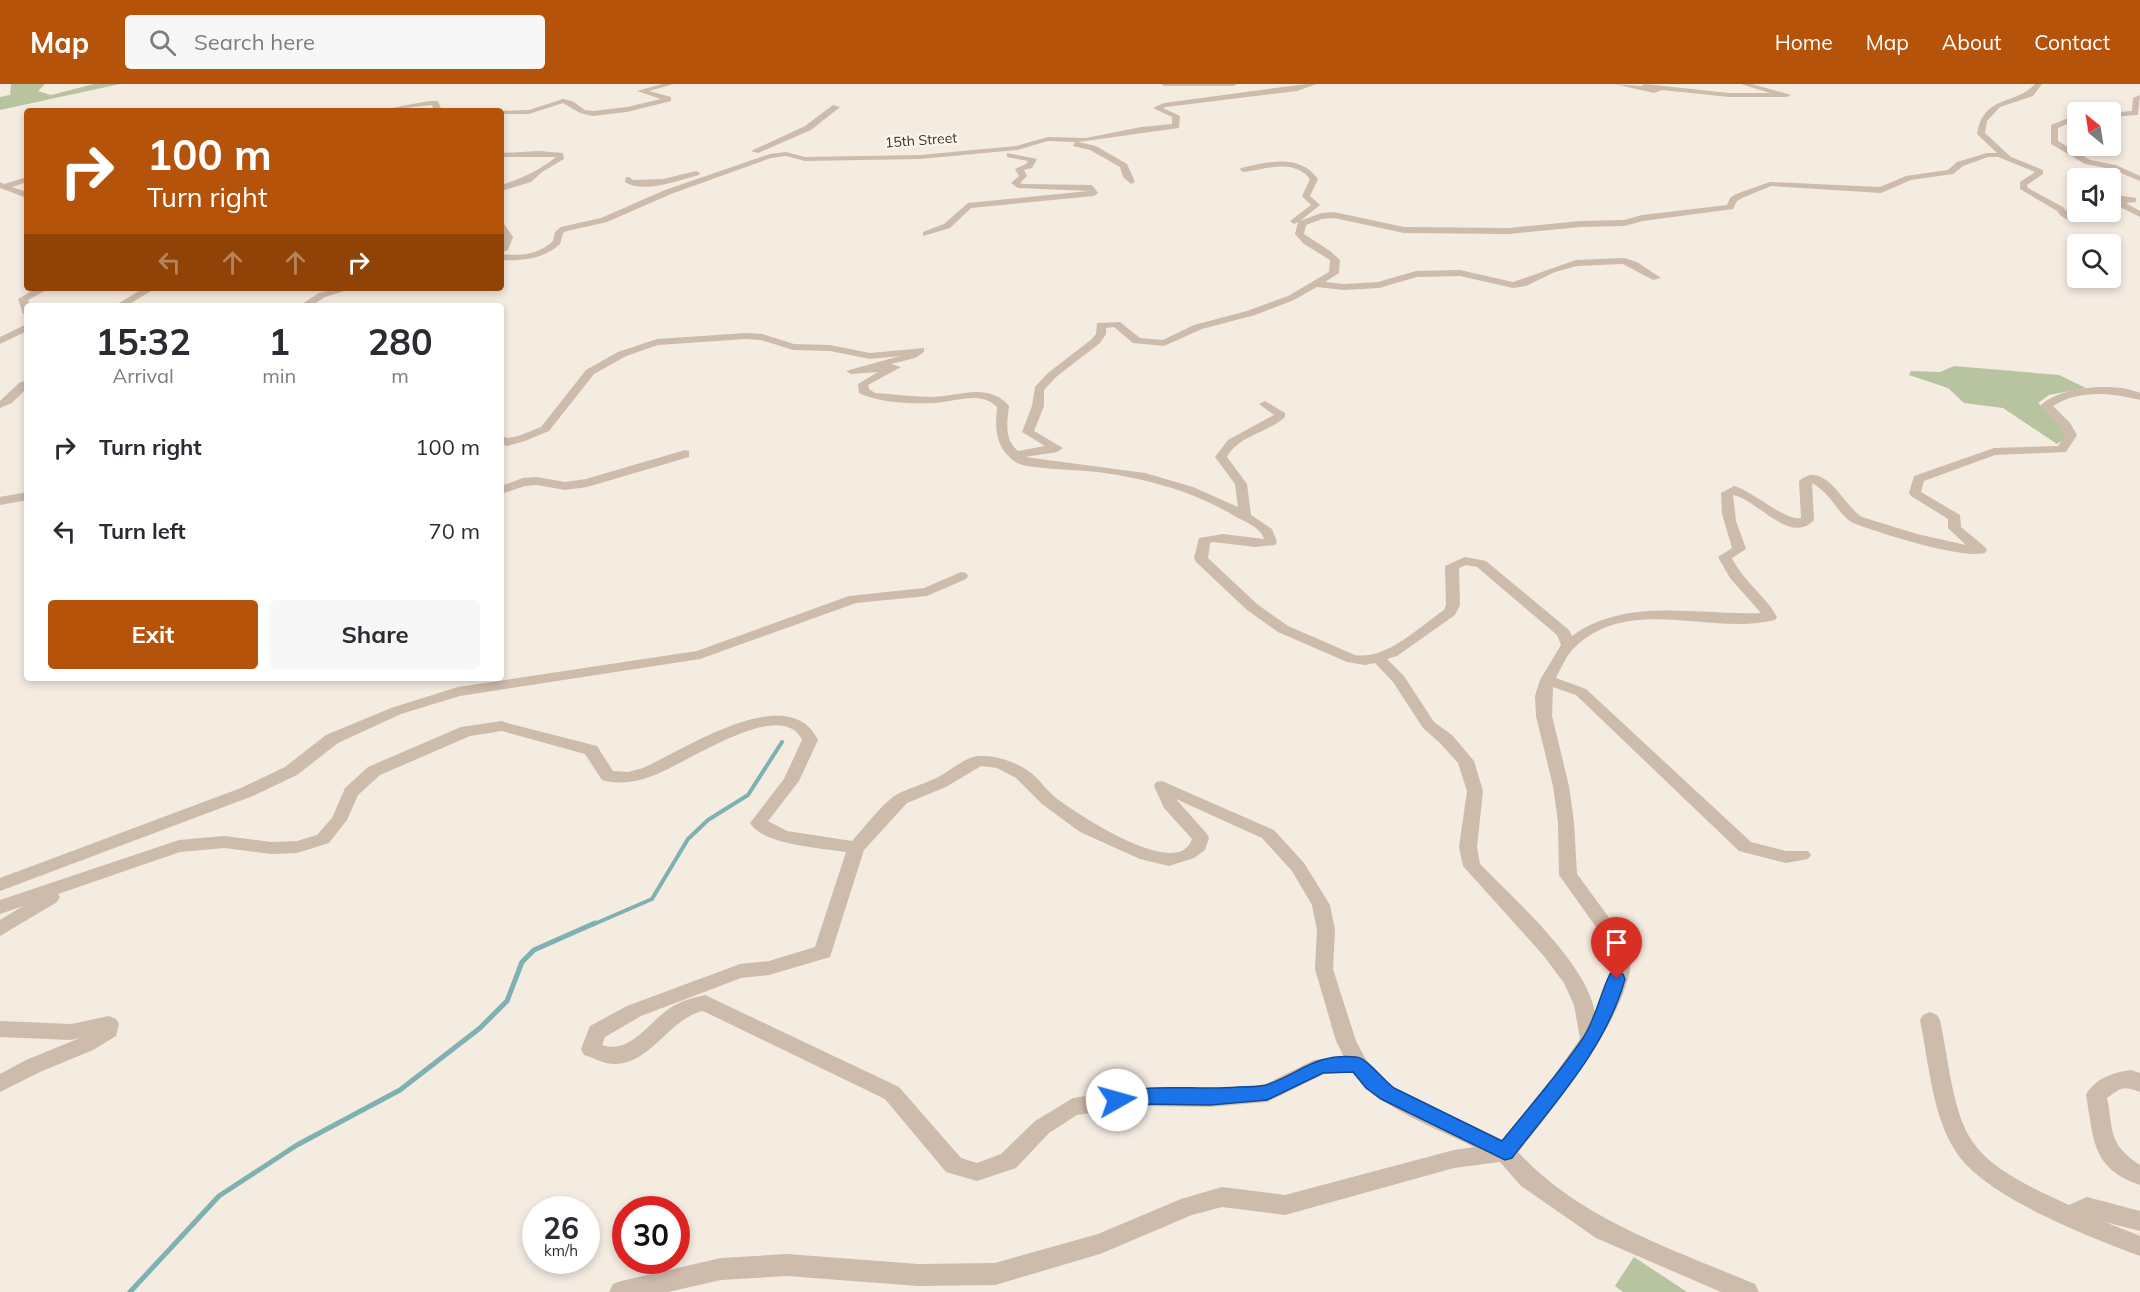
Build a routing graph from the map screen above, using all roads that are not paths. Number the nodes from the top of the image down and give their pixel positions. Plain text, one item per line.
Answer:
1 (670, 84) edge
2 (1164, 84) edge
3 (1234, 84) edge
4 (1314, 84) edge
5 (1617, 84) edge
6 (1744, 84) edge
7 (2039, 84) edge
8 (2140, 97) edge
9 (836, 107) dead end
10 (396, 108) edge
11 (437, 108) edge
12 (504, 112) edge
13 (2121, 114) edge
14 (2067, 121) edge
15 (1055, 139) junction
16 (2067, 150) edge
17 (969, 151) junction
18 (504, 155) edge
19 (2078, 156) edge
20 (2010, 158) junction
21 (754, 162) junction
22 (1244, 170) dead end
23 (706, 171) junction
24 (629, 179) dead end
25 (2140, 179) edge
26 (24, 180) edge
27 (1131, 182) dead end
28 (3, 186) edge
29 (504, 187) edge
30 (24, 194) edge
31 (2121, 198) edge
32 (2136, 200) edge
33 (2140, 214) edge
34 (2067, 215) edge
35 (1299, 230) junction
36 (504, 231) edge
37 (926, 234) dead end
38 (504, 248) edge
39 (504, 257) edge
40 (1656, 278) dead end
41 (1317, 284) junction
42 (39, 291) edge
43 (146, 291) edge
44 (337, 291) edge
45 (24, 303) edge
46 (124, 303) edge
47 (309, 303) edge
48 (24, 329) edge
49 (24, 340) edge
50 (0, 342) edge
51 (24, 385) edge
52 (2140, 397) edge
53 (1265, 404) dead end
54 (0, 405) edge
55 (504, 441) edge
56 (686, 454) dead end
57 (1017, 456) junction
58 (504, 489) edge
59 (24, 497) edge
60 (0, 501) edge
61 (1245, 516) junction
62 (961, 576) dead end
63 (1568, 645) junction
64 (1377, 658) junction
65 (1547, 680) junction
66 (856, 848) junction
67 (1802, 855) dead end
68 (70, 884) junction
69 (0, 885) edge
70 (0, 907) edge
71 (0, 929) edge
72 (1930, 1020) dead end
73 (0, 1029) edge
74 (1590, 1042) junction
75 (1358, 1064) junction
76 (0, 1084) edge
77 (2140, 1084) edge
78 (1505, 1152) junction
79 (2140, 1176) edge
80 (2072, 1218) junction
81 (2140, 1221) edge
82 (2140, 1246) edge
83 (621, 1292) edge
84 (1747, 1292) edge

1 - 12 street
2 - 3 street
4 - 15 street, 15th Street
5 - 6 street
7 - 20 street
8 - 13 street
9 - 23 street
10 - 11 street
14 - 16 street
15 - 17 street, 15th Street
15 - 27 street
17 - 21 street, 15th Street
17 - 37 street
18 - 29 street
19 - 25 street
20 - 34 street
20 - 35 street
21 - 23 street
21 - 39 street, 15th Street
22 - 35 street
23 - 24 street
26 - 28 street
28 - 30 street
31 - 32 street
32 - 33 street
35 - 41 street
36 - 38 street
40 - 41 street
41 - 57 street
42 - 45 street
43 - 46 street
44 - 47 street
48 - 50 street
49 - 50 street
51 - 54 street
52 - 63 street
53 - 61 street
55 - 57 street
56 - 58 street
57 - 61 street
59 - 60 street
61 - 64 street
62 - 69 street
63 - 64 street
63 - 65 street
64 - 74 street
65 - 67 street
65 - 74 street
66 - 68 street
66 - 75 street
66 - 75 street
68 - 70 street
68 - 71 street
72 - 80 street
73 - 76 street
74 - 78 street
75 - 78 street
77 - 79 street
78 - 83 street
78 - 84 street
80 - 81 street
80 - 82 street

